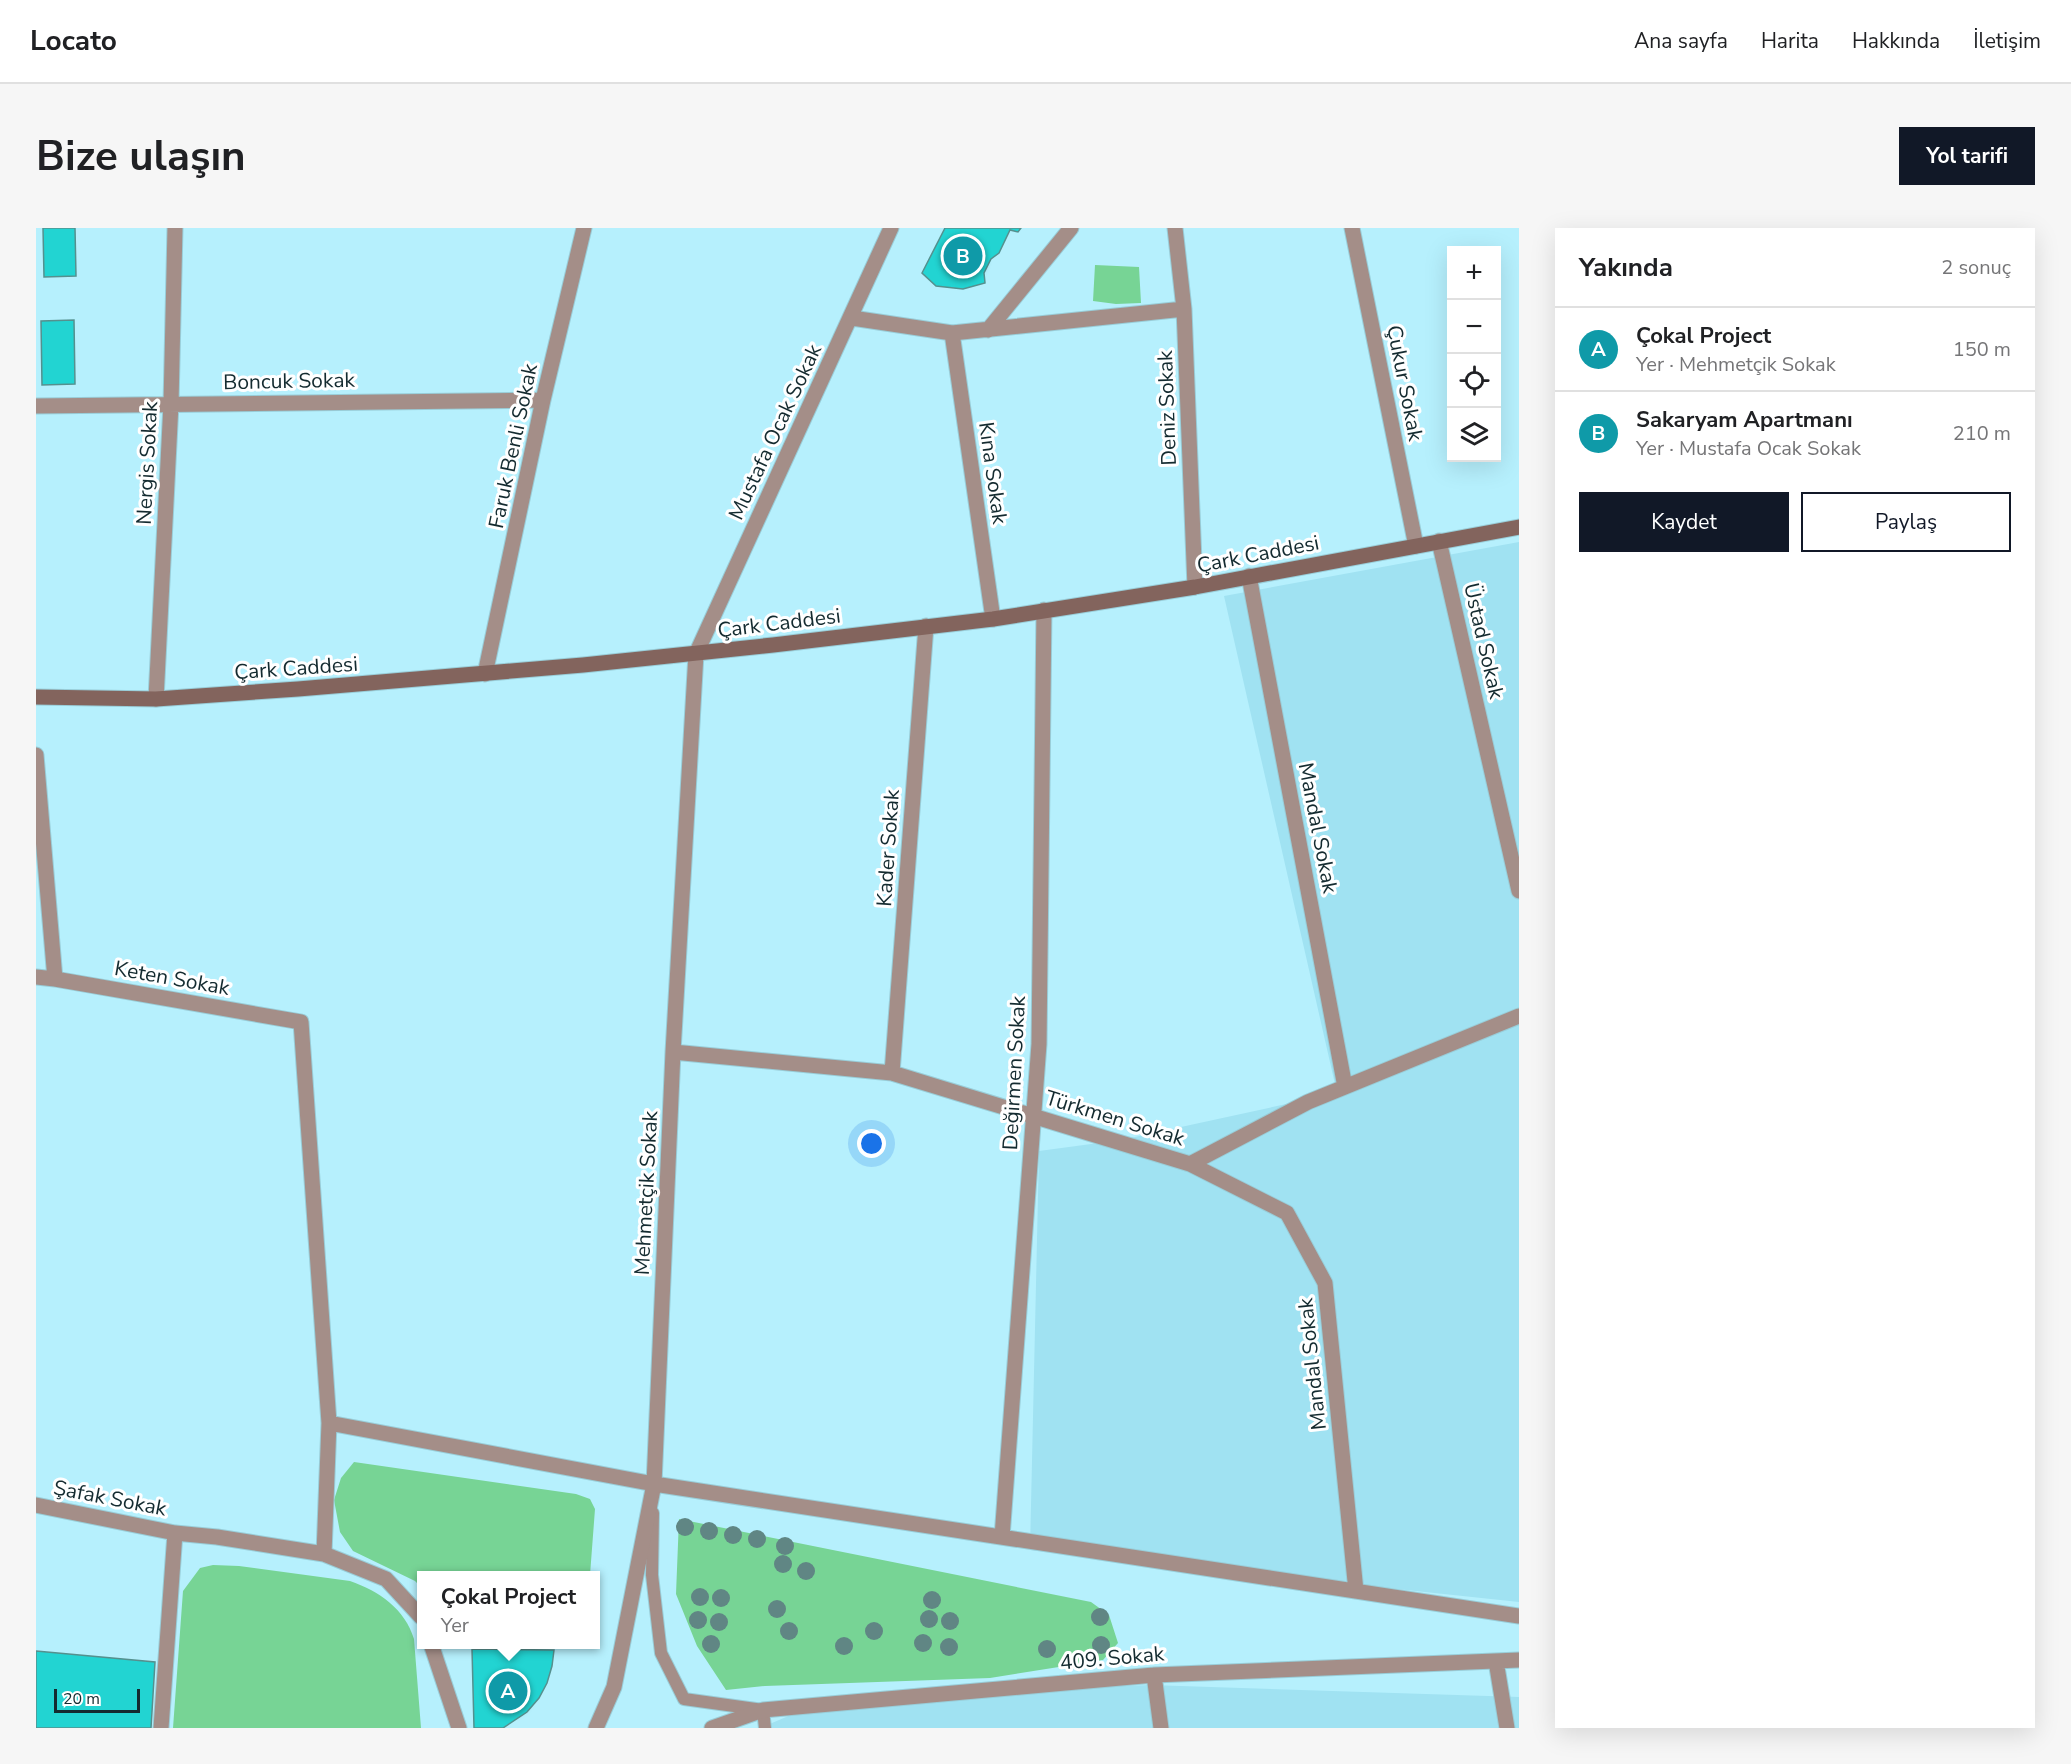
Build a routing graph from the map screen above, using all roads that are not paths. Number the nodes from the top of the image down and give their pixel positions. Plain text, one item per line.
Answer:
1 (175, 228) edge
2 (584, 228) edge
3 (891, 228) edge
4 (1071, 228) edge
5 (1175, 228) edge
6 (1352, 228) edge
7 (1184, 309) junction
8 (852, 318) junction
9 (988, 330) junction
10 (951, 333) junction
11 (543, 400) junction
12 (171, 404) junction
13 (36, 406) edge
14 (1519, 527) edge
15 (1439, 541) junction
16 (1416, 546) junction
17 (1249, 576) junction
18 (1195, 587) junction
19 (1044, 610) junction
20 (993, 619) junction
21 (926, 626) junction
22 (696, 654) junction
23 (485, 674) junction
24 (36, 697) edge
25 (156, 699) junction
26 (36, 755) edge
27 (1519, 891) edge
28 (36, 977) edge
29 (55, 979) junction
30 (1519, 1016) edge
31 (673, 1052) junction
32 (892, 1073) junction
33 (1345, 1087) junction
34 (1033, 1115) junction
35 (1190, 1164) junction
36 (329, 1423) junction
37 (654, 1484) junction
38 (36, 1505) edge
39 (175, 1533) junction
40 (1002, 1537) junction
41 (324, 1554) junction
42 (1356, 1591) junction
43 (417, 1613) edge
44 (1519, 1616) edge
45 (433, 1649) edge
46 (1519, 1660) edge
47 (1496, 1661) junction
48 (1154, 1675) junction
49 (763, 1710) junction
50 (161, 1728) edge
51 (459, 1728) edge
52 (596, 1728) edge
53 (712, 1728) edge
54 (765, 1728) edge
55 (1161, 1728) edge
56 (1507, 1728) edge

1 - 12 street, Nergis Sokak
2 - 11 street, Faruk Benli Sokak
3 - 8 street, Mustafa Ocak Sokak
4 - 9 street
5 - 7 street, Deniz Sokak
6 - 16 street, Çukur Sokak
7 - 9 street
7 - 18 street, Deniz Sokak
8 - 10 street
8 - 22 street, Mustafa Ocak Sokak
9 - 10 street
10 - 20 street, Kına Sokak
11 - 12 street, Boncuk Sokak
11 - 23 street, Faruk Benli Sokak
12 - 13 street, Boncuk Sokak
12 - 25 street, Nergis Sokak
14 - 15 main road, Çark Caddesi
15 - 16 main road, Çark Caddesi
15 - 27 street, Üstad Sokak
16 - 17 main road, Çark Caddesi
17 - 18 main road, Çark Caddesi
17 - 33 street, Mandal Sokak
18 - 19 main road, Çark Caddesi
19 - 20 main road, Çark Caddesi
19 - 34 street, Değirmen Sokak
20 - 21 main road, Çark Caddesi
21 - 22 main road, Çark Caddesi
21 - 32 street, Kader Sokak
22 - 23 main road, Çark Caddesi
22 - 31 street, Mehmetçik Sokak
23 - 25 main road, Çark Caddesi
24 - 25 main road, Çark Caddesi
26 - 29 street
28 - 29 street, Keten Sokak
29 - 36 street, Keten Sokak
30 - 33 street, Türkmen Sokak
31 - 32 street, Türkmen Sokak
31 - 37 street, Mehmetçik Sokak
32 - 34 street, Türkmen Sokak
33 - 35 street, Türkmen Sokak
34 - 35 street, Türkmen Sokak
34 - 40 street, Değirmen Sokak
35 - 42 street, Mandal Sokak
36 - 37 street
36 - 41 street
37 - 40 street
37 - 49 lane
37 - 52 street, Mehmetçik Sokak
38 - 39 street, Şafak Sokak
39 - 41 street, Şafak Sokak
39 - 50 street
40 - 42 street
41 - 43 street, Şafak Sokak
42 - 44 street
45 - 51 street
46 - 47 street, 409. Sokak
47 - 48 street, 409. Sokak
47 - 56 street
48 - 49 street, 409. Sokak
48 - 55 street
49 - 53 street, 409. Sokak
49 - 54 lane

